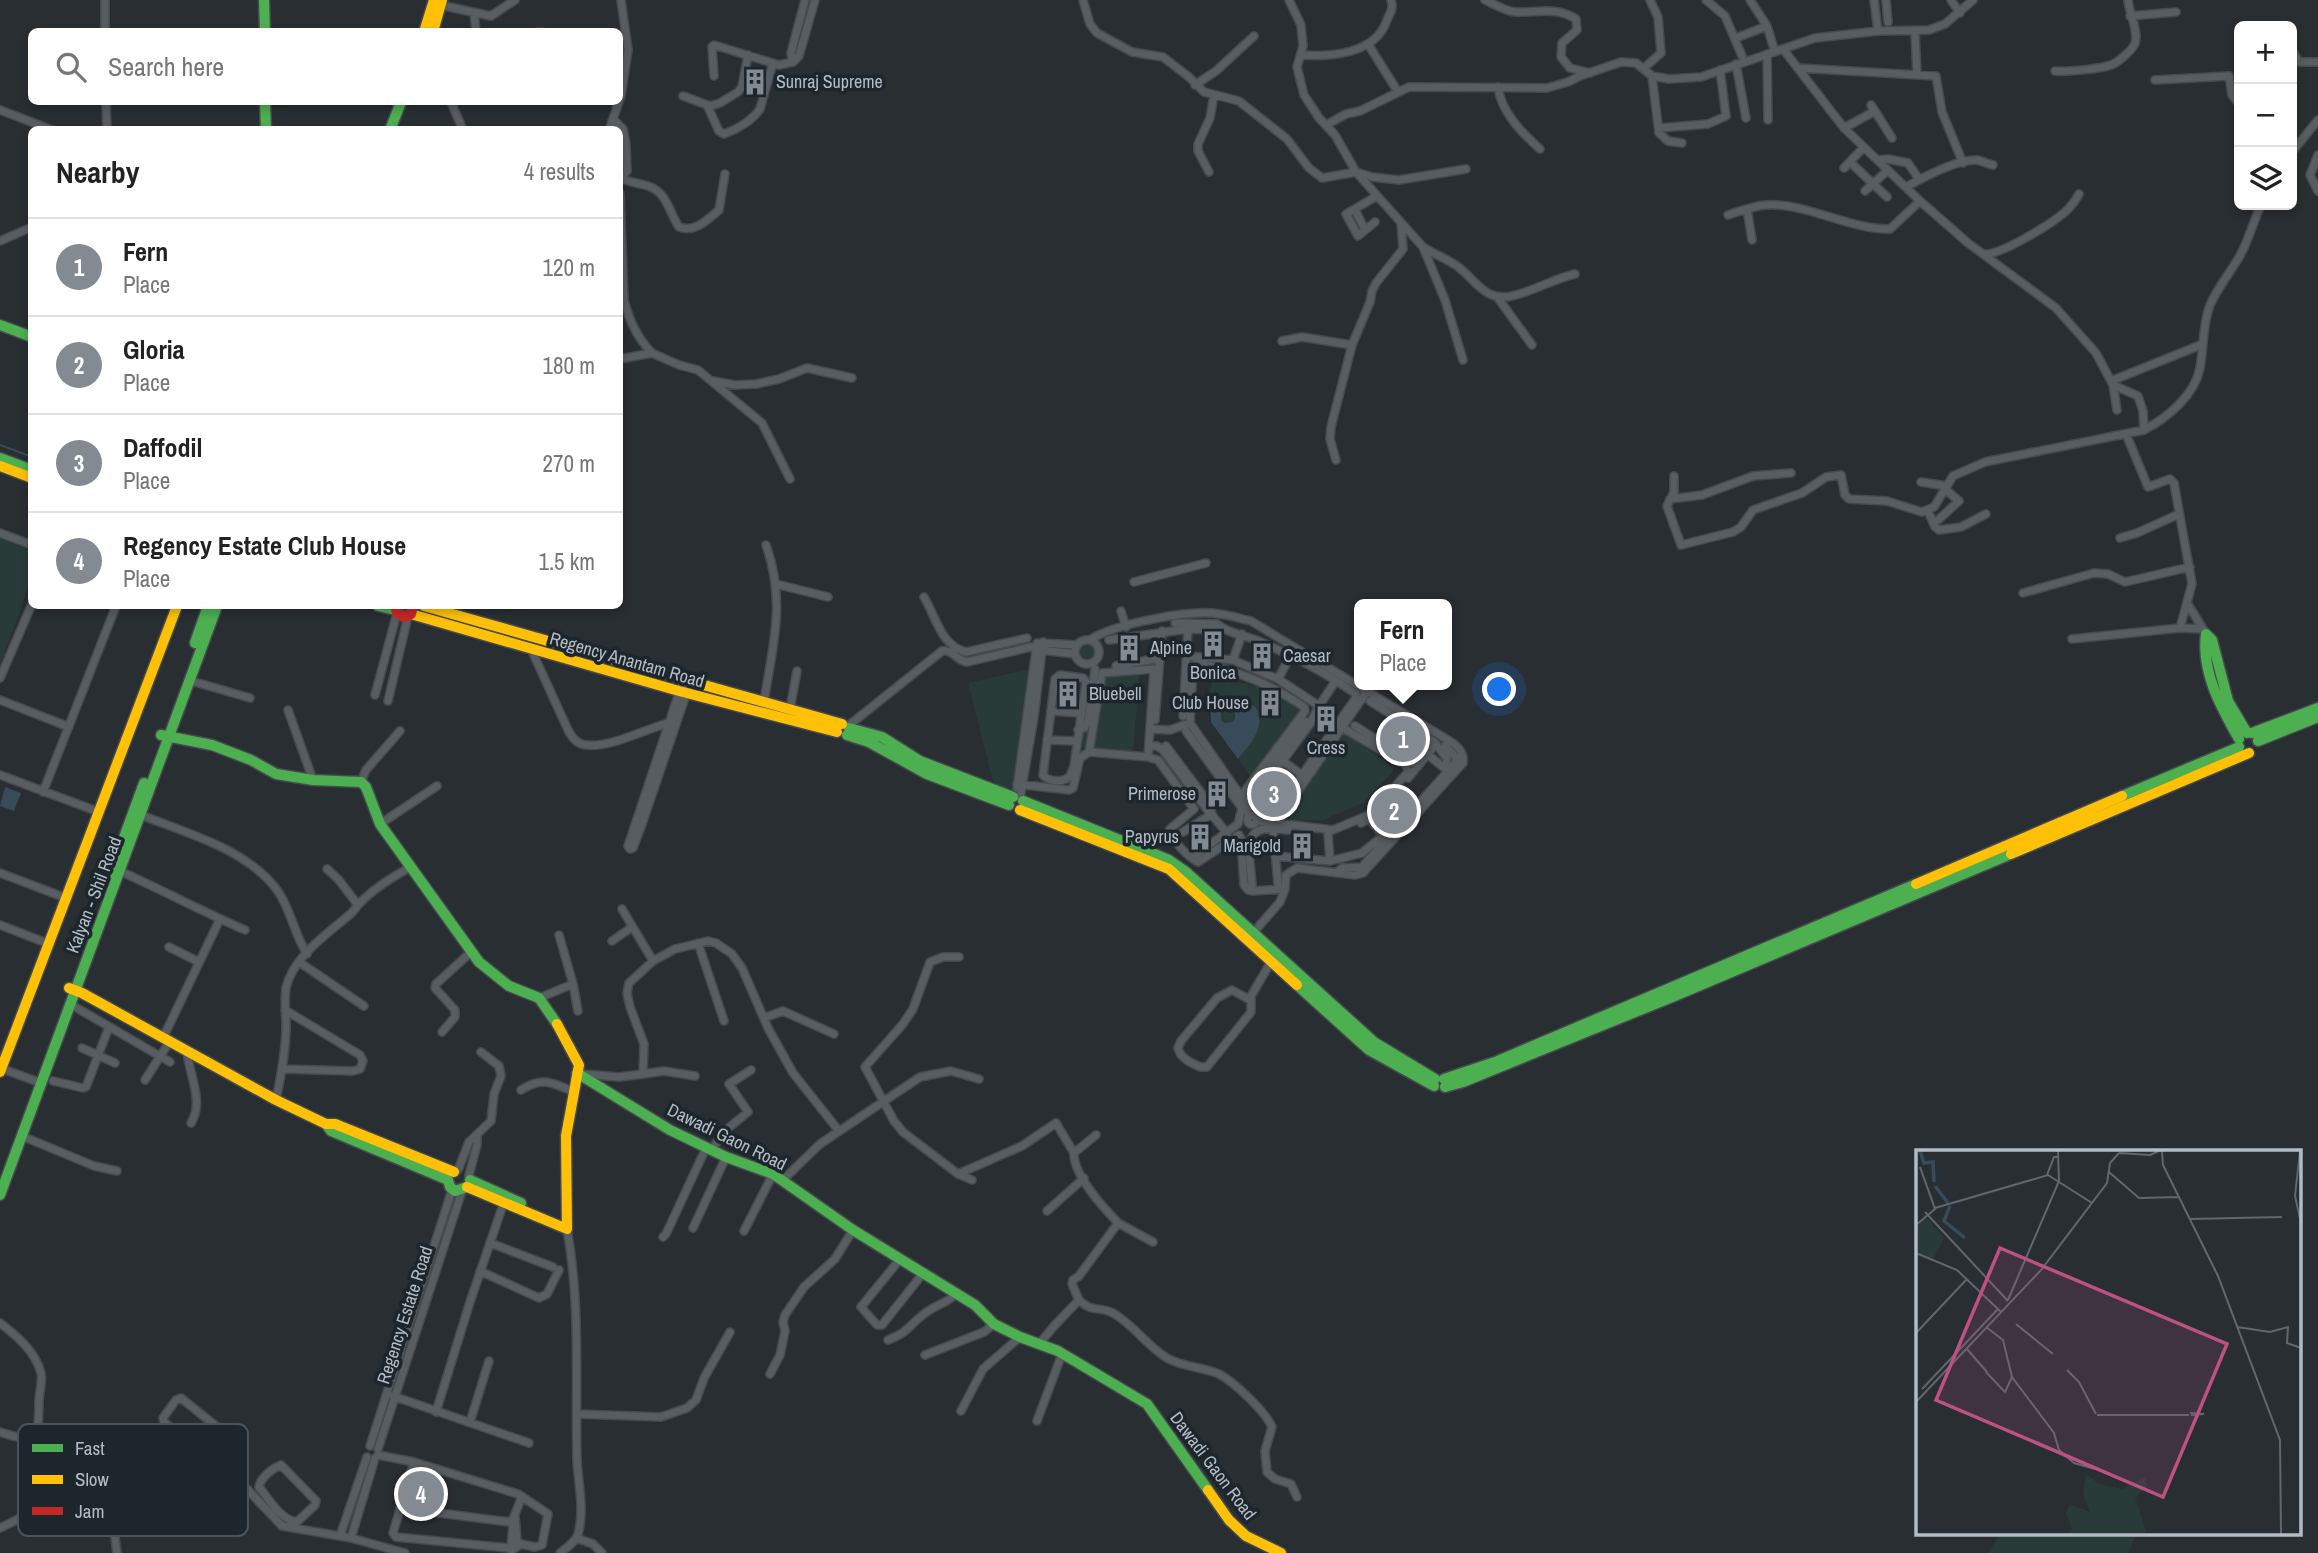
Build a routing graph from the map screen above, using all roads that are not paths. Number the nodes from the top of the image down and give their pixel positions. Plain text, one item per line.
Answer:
1 (105, 0) edge
2 (264, 0) edge
3 (514, 0) edge
4 (621, 0) edge
5 (805, 0) edge
6 (815, 0) edge
7 (1083, 0) edge
8 (1289, 0) edge
9 (1391, 0) edge
10 (1485, 0) edge
11 (1650, 0) edge
12 (1723, 0) edge
13 (1750, 0) edge
14 (1874, 0) edge
15 (1885, 0) edge
16 (1951, 0) edge
17 (1973, 0) edge
18 (2128, 0) edge
19 (439, 2) edge
20 (1709, 3) edge
21 (2176, 12) dead end
22 (474, 13) junction
23 (1960, 13) junction
24 (2130, 16) junction
25 (1888, 22) dead end
26 (1767, 26) junction
27 (105, 28) edge
28 (265, 28) edge
29 (426, 28) edge
30 (434, 28) edge
31 (476, 28) edge
32 (1878, 31) junction
33 (1915, 32) junction
34 (1254, 36) dead end
35 (1736, 38) junction
36 (1368, 44) junction
37 (1775, 52) junction
38 (748, 55) junction
39 (1301, 55) junction
40 (1742, 57) dead end
41 (623, 59) edge
42 (796, 59) junction
43 (2297, 59) edge
44 (2318, 62) edge
45 (773, 63) junction
46 (1736, 64) junction
47 (1644, 68) junction
48 (1798, 68) junction
49 (1720, 70) junction
50 (2055, 71) dead end
51 (1590, 73) junction
52 (1917, 75) junction
53 (714, 76) dead end
54 (1652, 76) junction
55 (2155, 80) dead end
56 (1195, 85) junction
57 (1498, 88) junction
58 (1398, 92) junction
59 (1214, 95) junction
60 (683, 96) dead end
61 (2234, 98) edge
62 (106, 105) edge
63 (265, 105) edge
64 (400, 105) edge
65 (407, 105) edge
66 (452, 105) edge
67 (618, 105) edge
68 (708, 105) junction
69 (0, 110) edge
70 (1746, 118) dead end
71 (614, 120) junction
72 (1768, 120) dead end
73 (2318, 120) edge
74 (1326, 125) junction
75 (42, 126) edge
76 (107, 126) edge
77 (266, 126) edge
78 (392, 126) edge
79 (399, 126) edge
80 (461, 126) edge
81 (611, 126) edge
82 (620, 126) edge
83 (1659, 128) junction
84 (1844, 128) junction
85 (623, 129) edge
86 (1892, 138) dead end
87 (2297, 140) edge
88 (1682, 143) dead end
89 (1864, 147) junction
90 (1540, 149) dead end
91 (2318, 155) edge
92 (1878, 160) junction
93 (1963, 163) junction
94 (1993, 165) dead end
95 (1466, 169) dead end
96 (1888, 170) junction
97 (1209, 172) dead end
98 (1356, 172) junction
99 (725, 174) dead end
100 (623, 176) edge
101 (1919, 179) junction
102 (623, 180) edge
103 (1873, 184) junction
104 (1906, 187) junction
105 (1864, 191) dead end
106 (2318, 191) edge
107 (2079, 194) dead end
108 (1377, 196) junction
109 (1887, 197) dead end
110 (1920, 201) junction
111 (1747, 209) junction
112 (2259, 210) edge
113 (1728, 215) dead end
114 (1375, 222) dead end
115 (1401, 222) junction
116 (28, 229) edge
117 (0, 240) edge
118 (1752, 240) dead end
119 (1423, 247) junction
120 (1982, 254) junction
121 (623, 274) edge
122 (1575, 274) dead end
123 (1498, 298) junction
124 (0, 325) edge
125 (28, 336) edge
126 (1282, 341) dead end
127 (2203, 344) junction
128 (1352, 345) junction
129 (1532, 345) dead end
130 (652, 353) junction
131 (623, 358) edge
132 (1463, 360) dead end
133 (852, 378) dead end
134 (712, 381) junction
135 (2112, 383) junction
136 (2117, 410) dead end
137 (2144, 430) junction
138 (2126, 434) junction
139 (0, 458) edge
140 (1336, 460) dead end
141 (0, 466) edge
142 (28, 468) edge
143 (1791, 473) dead end
144 (28, 476) edge
145 (1674, 476) dead end
146 (790, 479) dead end
147 (1921, 482) dead end
148 (1945, 487) junction
149 (1670, 499) junction
150 (1928, 511) junction
151 (1986, 514) dead end
152 (2179, 514) junction
153 (1938, 520) dead end
154 (0, 533) edge
155 (2120, 538) dead end
156 (28, 544) edge
157 (766, 545) dead end
158 (1206, 563) dead end
159 (2190, 567) junction
160 (1134, 582) dead end
161 (776, 584) junction
162 (2023, 593) dead end
163 (828, 597) dead end
164 (923, 597) dead end
165 (2188, 603) junction
166 (30, 609) edge
167 (115, 609) edge
168 (176, 609) edge
169 (207, 609) edge
170 (216, 609) edge
171 (436, 609) edge
172 (396, 610) edge
173 (1121, 611) dead end
174 (411, 612) edge
175 (474, 619) junction
176 (1175, 622) junction
177 (1126, 627) junction
178 (2180, 628) junction
179 (1188, 629) junction
180 (1222, 630) junction
181 (517, 631) junction
182 (1162, 631) junction
183 (2204, 631) junction
184 (470, 632) junction
185 (1242, 635) junction
186 (1027, 638) dead end
187 (2072, 639) dead end
188 (1090, 640) junction
189 (1109, 640) dead end
190 (512, 644) junction
191 (1077, 645) junction
192 (947, 647) junction
193 (1038, 647) junction
194 (531, 649) junction
195 (1075, 654) junction
196 (1291, 655) junction
197 (1186, 656) junction
198 (1160, 658) junction
199 (1233, 660) junction
200 (1116, 666) dead end
201 (1096, 668) junction
202 (797, 671) dead end
203 (0, 678) edge
204 (688, 679) junction
205 (1278, 679) junction
206 (188, 680) junction
207 (1335, 681) junction
208 (1354, 682) edge
209 (1367, 690) joint
210 (683, 692) junction
211 (375, 695) dead end
212 (250, 698) dead end
213 (0, 700) edge
214 (388, 701) dead end
215 (764, 701) junction
216 (1370, 701) dead end
217 (1319, 706) junction
218 (2318, 708) edge
219 (790, 709) junction
220 (288, 710) dead end
221 (1051, 711) junction
222 (1080, 713) junction
223 (1183, 716) dead end
224 (2318, 717) edge
225 (1156, 720) dead end
226 (669, 723) junction
227 (1310, 724) junction
228 (1355, 726) dead end
229 (68, 727) junction
230 (1188, 727) junction
231 (1343, 728) junction
232 (1150, 729) junction
233 (845, 730) junction
234 (1078, 730) junction
235 (400, 731) dead end
236 (164, 736) junction
237 (2247, 738) junction
238 (1047, 740) junction
239 (1076, 741) junction
240 (1435, 745) junction
241 (1446, 745) junction
242 (1149, 746) junction
243 (1166, 746) dead end
244 (1089, 752) junction
245 (1427, 754) junction
246 (1148, 757) junction
247 (1283, 761) junction
248 (1417, 766) junction
249 (1448, 771) junction
250 (0, 775) edge
251 (1303, 776) junction
252 (313, 780) junction
253 (361, 782) junction
254 (1020, 785) junction
255 (437, 786) dead end
256 (43, 792) junction
257 (1246, 800) junction
258 (1017, 801) junction
259 (99, 812) junction
260 (1211, 813) junction
261 (141, 815) junction
262 (1369, 819) junction
263 (1252, 820) junction
264 (1274, 823) junction
265 (380, 824) junction
266 (1183, 832) dead end
267 (1227, 833) junction
268 (1328, 833) junction
269 (1238, 835) junction
270 (1385, 837) junction
271 (2040, 837) junction
272 (1250, 841) dead end
273 (1275, 844) junction
274 (1275, 856) junction
275 (1198, 858) junction
276 (1330, 861) junction
277 (411, 867) junction
278 (327, 869) dead end
279 (120, 871) junction
280 (0, 873) edge
281 (1336, 873) junction
282 (1187, 878) junction
283 (1278, 884) dead end
284 (1252, 885) dead end
285 (1285, 889) junction
286 (66, 898) junction
287 (358, 905) junction
288 (622, 909) dead end
289 (220, 919) junction
290 (0, 925) edge
291 (632, 927) junction
292 (245, 930) dead end
293 (1253, 933) junction
294 (559, 935) dead end
295 (612, 941) dead end
296 (698, 943) junction
297 (49, 944) junction
298 (169, 947) dead end
299 (471, 952) junction
300 (307, 954) junction
301 (959, 957) dead end
302 (1273, 957) junction
303 (653, 961) junction
304 (200, 962) junction
305 (299, 962) junction
306 (573, 984) junction
307 (72, 989) junction
308 (539, 998) junction
309 (1250, 1000) junction
310 (70, 1004) junction
311 (364, 1006) dead end
312 (111, 1008) junction
313 (285, 1010) junction
314 (578, 1012) dead end
315 (764, 1018) junction
316 (724, 1021) dead end
317 (106, 1025) junction
318 (150, 1030) junction
319 (442, 1032) dead end
320 (834, 1034) dead end
321 (167, 1039) junction
322 (142, 1044) junction
323 (82, 1048) dead end
324 (187, 1050) junction
325 (481, 1052) dead end
326 (97, 1054) junction
327 (160, 1056) junction
328 (170, 1062) dead end
329 (115, 1063) dead end
330 (282, 1069) junction
331 (0, 1070) edge
332 (751, 1070) dead end
333 (579, 1074) junction
334 (643, 1074) junction
335 (695, 1076) dead end
336 (979, 1079) dead end
337 (145, 1080) dead end
338 (38, 1082) junction
339 (53, 1082) dead end
340 (521, 1090) dead end
341 (575, 1092) junction
342 (276, 1100) junction
343 (885, 1100) junction
344 (191, 1123) dead end
345 (839, 1131) junction
346 (1096, 1135) dead end
347 (22, 1136) junction
348 (708, 1149) junction
349 (1074, 1153) junction
350 (726, 1157) junction
351 (117, 1171) dead end
352 (773, 1174) junction
353 (958, 1174) junction
354 (0, 1175) edge
355 (1084, 1178) junction
356 (783, 1180) junction
357 (972, 1180) dead end
358 (460, 1181) junction
359 (0, 1195) edge
360 (505, 1200) junction
361 (1047, 1210) dead end
362 (1118, 1223) junction
363 (566, 1226) junction
364 (693, 1228) dead end
365 (853, 1230) junction
366 (744, 1231) dead end
367 (663, 1237) dead end
368 (490, 1242) junction
369 (1153, 1242) dead end
370 (901, 1258) junction
371 (480, 1271) junction
372 (924, 1272) junction
373 (419, 1289) junction
374 (429, 1292) junction
375 (957, 1293) junction
376 (1080, 1300) junction
377 (0, 1323) edge
378 (994, 1324) junction
379 (730, 1332) dead end
380 (1020, 1337) junction
381 (888, 1340) dead end
382 (1039, 1344) junction
383 (1062, 1354) junction
384 (925, 1355) dead end
385 (489, 1361) dead end
386 (770, 1374) dead end
387 (386, 1394) junction
388 (395, 1397) junction
389 (961, 1411) dead end
390 (436, 1412) junction
391 (577, 1414) junction
392 (470, 1422) junction
393 (1037, 1422) dead end
394 (40, 1424) edge
395 (166, 1424) edge
396 (213, 1424) edge
397 (0, 1432) edge
398 (18, 1436) edge
399 (529, 1443) dead end
400 (374, 1453) junction
401 (414, 1462) junction
402 (248, 1490) edge
403 (520, 1496) junction
404 (1297, 1497) dead end
405 (269, 1506) junction
406 (400, 1508) junction
407 (515, 1514) junction
408 (18, 1519) edge
409 (509, 1522) junction
410 (0, 1528) edge
411 (340, 1536) junction
412 (351, 1538) junction
413 (576, 1538) junction
414 (521, 1544) junction
415 (509, 1548) junction
416 (402, 1552) edge
417 (560, 1553) edge
418 (601, 1553) edge
419 (1281, 1553) edge

1 - 27 street
2 - 28 street
3 - 22 street
4 - 41 street
5 - 42 street
6 - 42 street
7 - 56 street
8 - 39 street
9 - 36 street
10 - 51 street
11 - 47 street
12 - 20 street
13 - 26 street
14 - 15 street
14 - 32 street
15 - 25 street
16 - 23 street
17 - 23 street
18 - 24 street
19 - 22 street
19 - 29 street
19 - 30 street
20 - 35 street
21 - 24 street
22 - 31 street
23 - 33 street
24 - 50 street
26 - 35 street
26 - 37 street
32 - 33 street
32 - 37 street
33 - 52 street
34 - 56 street
35 - 40 street
36 - 39 street
36 - 58 street
37 - 46 street
37 - 48 street
37 - 72 street
38 - 45 street
38 - 53 street
38 - 68 street
39 - 74 street
42 - 45 street
43 - 44 street
45 - 68 street
46 - 49 street
46 - 70 street
47 - 51 street
47 - 54 street
48 - 52 street
48 - 84 street
49 - 54 street
49 - 83 street
51 - 57 street
52 - 93 street
54 - 83 street
55 - 61 street
56 - 59 street
57 - 58 street
57 - 90 street
58 - 74 street
59 - 97 street
59 - 98 street
60 - 68 street
62 - 76 street
63 - 77 street
64 - 78 street
65 - 79 street
66 - 80 street
67 - 71 street
69 - 75 street
71 - 81 street
71 - 82 street
73 - 87 street
74 - 98 street
83 - 88 street
84 - 86 street
84 - 89 street
85 - 100 street
89 - 92 street
89 - 103 street
91 - 106 street
92 - 96 street
92 - 101 street
93 - 94 street
93 - 101 street
95 - 98 street
96 - 103 street
96 - 104 street
98 - 108 street
99 - 102 street
101 - 104 street
103 - 105 street
103 - 109 street
104 - 110 street
107 - 120 street
108 - 114 street
108 - 115 street
110 - 111 street
110 - 120 street
111 - 113 street
111 - 118 street
112 - 127 street
115 - 119 street
115 - 128 street
116 - 117 street
119 - 123 street
119 - 132 street
120 - 135 street
121 - 130 street
122 - 123 street
123 - 129 street
124 - 125 street
126 - 128 street
127 - 135 street
127 - 137 street
128 - 140 street
130 - 131 street
130 - 134 street
133 - 134 street
134 - 146 street
135 - 136 street
135 - 137 street
137 - 138 street
138 - 148 street
138 - 152 street
139 - 142 street
141 - 144 street
143 - 149 street
145 - 149 street
147 - 148 street
148 - 150 street
148 - 153 street
149 - 150 street
150 - 151 street
152 - 155 street
152 - 159 street
154 - 156 street
157 - 161 street
158 - 160 street
159 - 162 street
159 - 165 street
161 - 163 street
161 - 215 street
164 - 192 street
165 - 178 street
165 - 183 street
166 - 203 street
167 - 229 street
168 - 259 street
169 - 236 street, Kalyan - Shil Road
170 - 206 street, Kalyan - Shil Road
171 - 175 street, Regency Anantam Road
172 - 174 street, Regency Anantam Road
172 - 211 street
173 - 177 street
174 - 184 street, Regency Anantam Road
174 - 214 street
175 - 181 street, Regency Anantam Road
175 - 184 street
176 - 177 street
176 - 180 street
176 - 208 street
177 - 188 street
178 - 183 street
178 - 187 street
179 - 180 street
179 - 182 street
179 - 197 street
180 - 185 street
181 - 190 street
181 - 204 street, Regency Anantam Road
182 - 189 street
182 - 198 street
183 - 237 street
184 - 190 street, Regency Anantam Road
185 - 196 street
185 - 199 street
186 - 192 street
188 - 191 street
188 - 201 street
190 - 194 street, Regency Anantam Road
191 - 193 street
191 - 195 street
192 - 193 street
192 - 233 street
193 - 195 street
193 - 254 street
194 - 210 street, Regency Anantam Road
194 - 226 street
195 - 201 street
196 - 205 street
196 - 207 street
197 - 199 street
197 - 223 street
198 - 200 street
198 - 225 street
199 - 205 street
201 - 232 street
201 - 234 street
201 - 244 street
202 - 219 street
204 - 210 street
204 - 215 street, Regency Anantam Road
205 - 217 street
206 - 212 street
206 - 236 street, Kalyan - Shil Road
207 - 217 street
207 - 251 street
209 - 231 street
209 - 241 street
210 - 226 street
210 - 226 street
210 - 233 street, Regency Anantam Road
213 - 229 street
215 - 219 street, Regency Anantam Road
216 - 240 street
217 - 227 street
218 - 237 street
219 - 233 street, Regency Anantam Road
220 - 252 street
221 - 222 street
221 - 222 street
221 - 238 street
222 - 234 street
224 - 237 street
227 - 247 street
227 - 257 street
228 - 248 street
229 - 256 street
230 - 232 street
230 - 257 street
230 - 257 street
230 - 267 street
231 - 264 street
231 - 264 street
232 - 242 street
233 - 258 street
234 - 239 street
235 - 253 street
236 - 252 street
236 - 261 street, Kalyan - Shil Road
236 - 307 street, Kalyan - Shil Road
237 - 271 street
237 - 271 street
238 - 239 street
238 - 239 street
240 - 245 street
240 - 249 street
241 - 249 street
241 - 281 street
242 - 246 street
242 - 260 street
243 - 260 street
244 - 246 street
244 - 254 street
245 - 248 street
245 - 249 street
246 - 275 street
247 - 251 street
247 - 257 street
248 - 262 street
249 - 270 street
250 - 256 street
251 - 264 street
252 - 253 street
253 - 265 street
254 - 258 street
255 - 265 street
256 - 259 street
257 - 263 street
258 - 282 street
259 - 286 street
260 - 266 street
260 - 267 street
261 - 279 street, Kalyan - Shil Road
261 - 300 street
262 - 268 street
262 - 270 street
263 - 264 street
263 - 269 street
264 - 268 street
264 - 272 street
264 - 273 street
265 - 277 street
267 - 275 street
268 - 276 street
269 - 275 street
269 - 285 street
270 - 276 street
270 - 281 street
271 - 302 street
273 - 274 street
273 - 284 street
274 - 276 street
274 - 283 street
275 - 282 street
277 - 287 street
277 - 299 street
278 - 287 street
279 - 289 street
279 - 307 street, Kalyan - Shil Road
280 - 286 street
281 - 285 street
282 - 293 street
282 - 302 street
285 - 293 street
286 - 297 street
287 - 300 street
288 - 291 street
289 - 292 street
289 - 304 street
290 - 297 street
291 - 295 street
291 - 303 street
293 - 302 street
294 - 306 street
296 - 303 street
296 - 315 street
296 - 316 street
297 - 331 street
298 - 304 street
299 - 308 street
299 - 319 street
300 - 305 street
301 - 343 street
302 - 309 street
303 - 334 street
304 - 321 street
305 - 311 street
305 - 313 street
306 - 308 street
306 - 314 street
307 - 310 street, Kalyan - Shil Road
307 - 312 street
307 - 338 street, Kalyan - Shil Road
308 - 333 street
309 - 309 street
310 - 317 street
310 - 338 street, Kalyan - Shil Road
312 - 317 street
312 - 318 street
313 - 330 street
313 - 330 street
315 - 320 street
315 - 345 street
317 - 322 street
317 - 326 street
318 - 321 street
318 - 322 street
321 - 324 street
321 - 327 street
322 - 327 street
323 - 326 street
324 - 342 street
324 - 344 street
325 - 358 street
326 - 329 street
326 - 339 street
327 - 328 street
327 - 337 street
330 - 342 street
331 - 338 street
332 - 348 street
333 - 334 street
333 - 341 street
333 - 348 street, Dawadi Gaon Road
334 - 335 street
336 - 343 street
338 - 347 street, Kalyan - Shil Road
338 - 354 street, Kalyan - Shil Road
340 - 341 street
341 - 363 street
342 - 358 street
343 - 345 street
343 - 353 street
345 - 356 street
346 - 349 street
347 - 351 street
347 - 359 street, Kalyan - Shil Road
348 - 350 street, Dawadi Gaon Road
348 - 367 street
349 - 353 street
349 - 355 street
350 - 352 street, Dawadi Gaon Road
350 - 364 street
352 - 356 street, Dawadi Gaon Road
352 - 366 street
353 - 357 street
355 - 361 street
355 - 362 street
356 - 365 street, Dawadi Gaon Road
358 - 360 street
358 - 373 street, Regency Estate Road
358 - 374 street, Regency Estate Road
360 - 363 street
360 - 368 street
362 - 369 street
362 - 376 street
363 - 391 street
365 - 370 street, Dawadi Gaon Road
365 - 386 street
368 - 371 street
368 - 371 street
370 - 372 street, Dawadi Gaon Road
370 - 372 street
371 - 390 street
372 - 375 street, Dawadi Gaon Road
373 - 374 street
373 - 387 street, Regency Estate Road
374 - 388 street, Regency Estate Road
375 - 378 street, Dawadi Gaon Road
375 - 381 street
376 - 382 street
376 - 404 street
377 - 394 street
378 - 380 street, Dawadi Gaon Road
378 - 384 street
379 - 391 street
380 - 382 street, Dawadi Gaon Road
380 - 389 street
382 - 383 street, Dawadi Gaon Road
383 - 393 street
383 - 419 street, Dawadi Gaon Road
385 - 392 street
387 - 388 street
387 - 400 street, Regency Estate Road
388 - 390 street
388 - 400 street, Regency Estate Road
390 - 392 street
391 - 413 street
392 - 399 street
395 - 396 street
397 - 398 street
400 - 401 street
400 - 411 street, Regency Estate Road
400 - 412 street, Regency Estate Road
401 - 403 street
401 - 406 street
402 - 405 street
403 - 407 street
403 - 414 street
405 - 405 street
405 - 411 street
406 - 409 street
406 - 415 street
407 - 409 street
407 - 414 street
408 - 410 street
409 - 415 street
411 - 412 street
412 - 416 street
413 - 417 street
413 - 418 street
414 - 415 street

